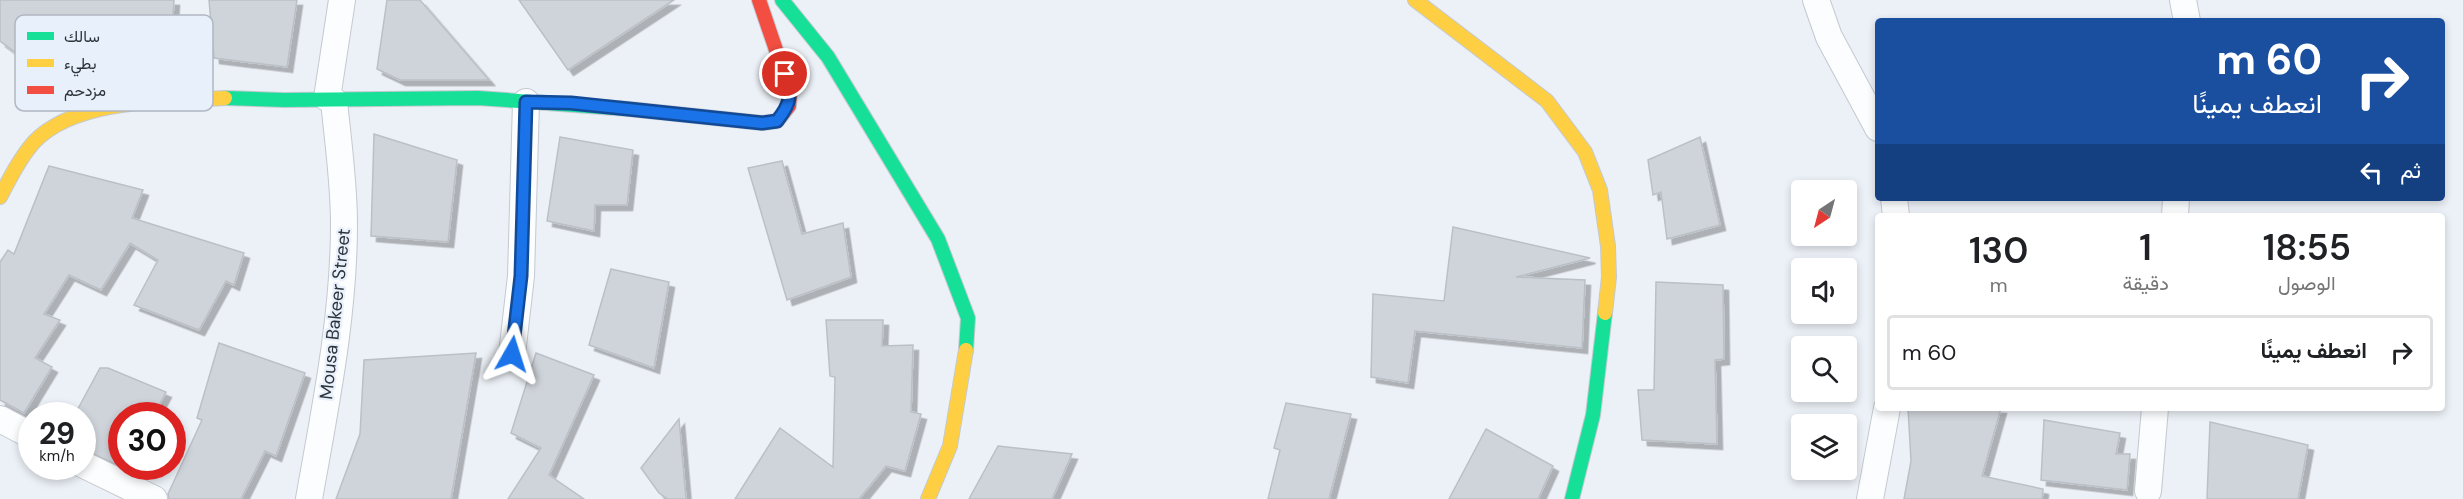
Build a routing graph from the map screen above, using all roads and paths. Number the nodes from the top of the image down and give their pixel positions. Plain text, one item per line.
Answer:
1 (342, 0) edge
2 (759, 0) edge
3 (782, 0) edge
4 (1415, 0) edge
5 (1816, 0) edge
6 (2183, 0) edge
7 (2186, 18) edge
8 (213, 98) edge
9 (327, 98) junction
10 (526, 102) junction
11 (89, 111) edge
12 (1875, 122) edge
13 (0, 196) edge
14 (512, 354) dead end
15 (1886, 411) edge
16 (2155, 411) edge
17 (0, 419) edge
18 (18, 429) edge
19 (96, 471) edge
20 (2148, 491) dead end
21 (154, 499) edge
22 (309, 499) edge
23 (928, 499) edge
24 (1572, 499) edge
25 (1870, 499) edge

1 - 9 street
2 - 10 street
3 - 23 street
4 - 24 street
5 - 12 street
6 - 7 street
8 - 9 street
9 - 10 street
9 - 22 street, Mousa Bakeer Street
10 - 14 street
11 - 13 street
15 - 25 street
16 - 20 street
17 - 18 street
19 - 21 street

